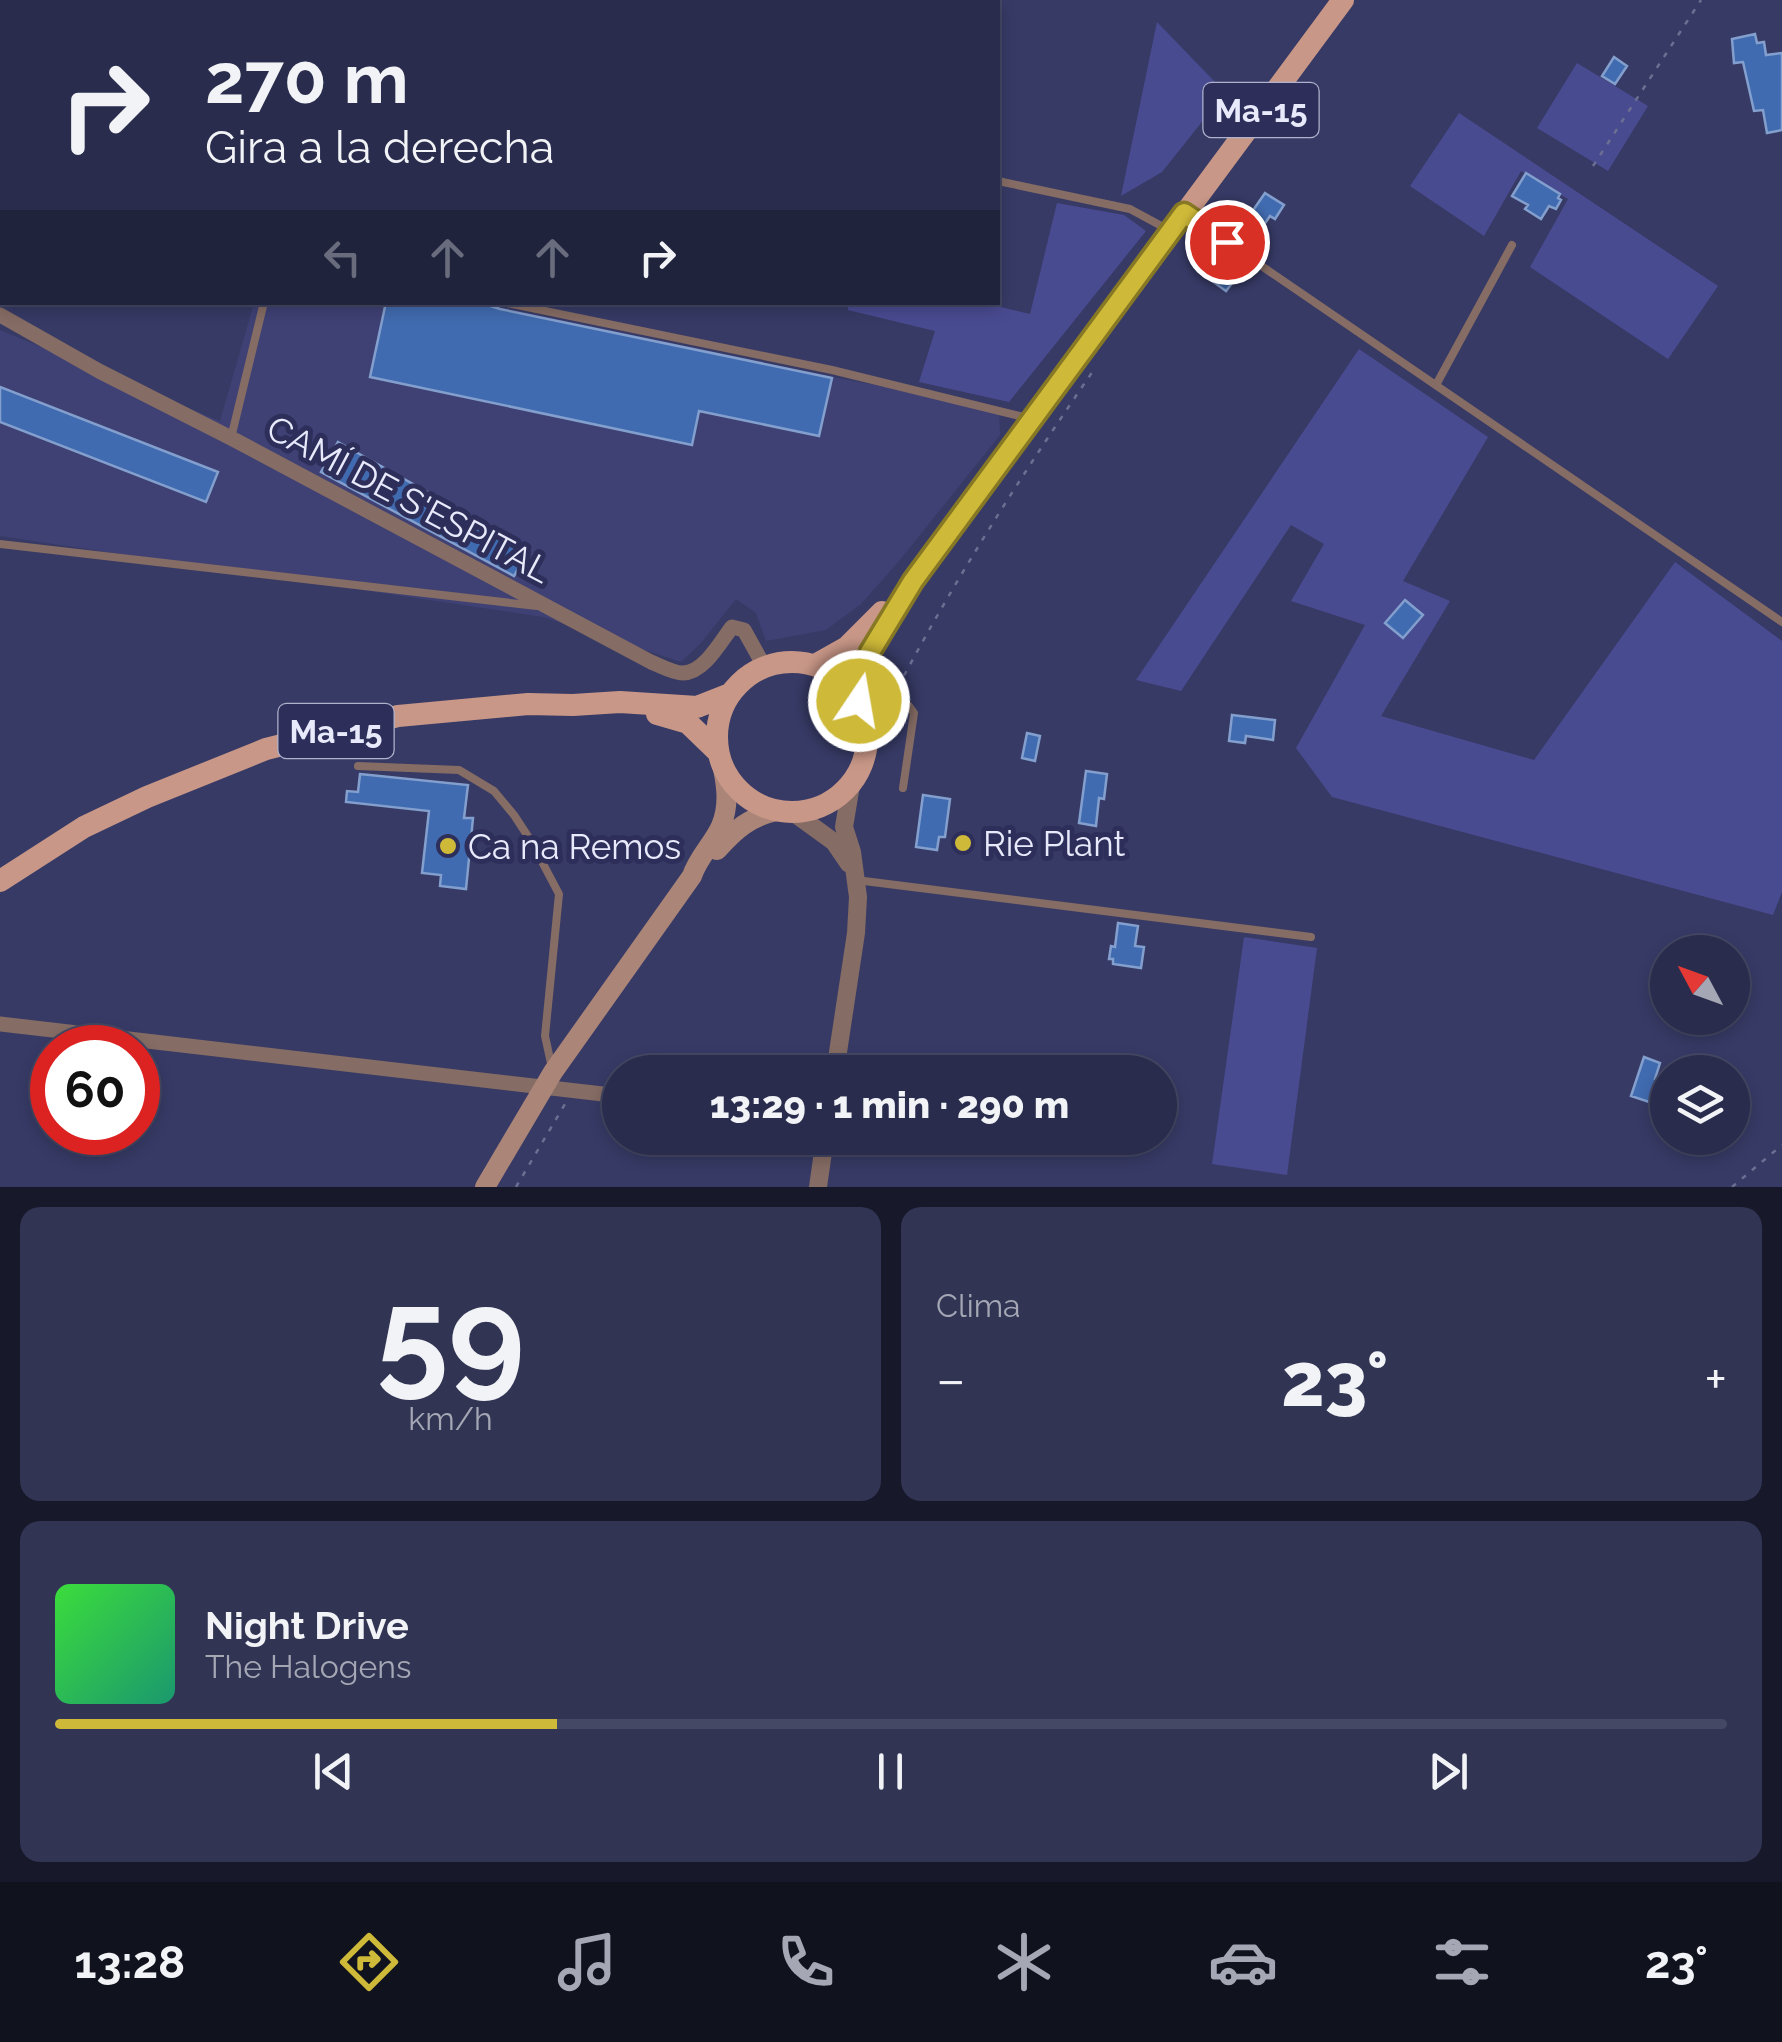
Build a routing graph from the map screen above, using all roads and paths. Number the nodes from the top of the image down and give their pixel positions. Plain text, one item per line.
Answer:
1 (1342, 0) edge
2 (1701, 0) edge
3 (1593, 166) dead end
4 (1000, 181) edge
5 (1177, 222) junction
6 (1512, 245) dead end
7 (263, 305) edge
8 (517, 305) edge
9 (0, 315) edge
10 (1097, 366) dead end
11 (1436, 385) junction
12 (1032, 419) junction
13 (231, 438) junction
14 (0, 544) edge
15 (913, 581) junction
16 (550, 608) junction
17 (1782, 622) edge
18 (816, 664) junction
19 (764, 666) junction
20 (730, 694) junction
21 (892, 698) junction
22 (605, 704) junction
23 (861, 705) junction
24 (721, 760) junction
25 (358, 766) dead end
26 (851, 785) junction
27 (903, 788) dead end
28 (785, 812) junction
29 (692, 876) junction
30 (856, 876) junction
31 (0, 882) edge
32 (1311, 937) dead end
33 (0, 1024) edge
34 (838, 1055) edge
35 (549, 1079) junction
36 (573, 1090) junction
37 (602, 1094) edge
38 (1782, 1145) edge
39 (823, 1155) edge
40 (485, 1187) edge
41 (516, 1187) edge
42 (818, 1187) edge
43 (1732, 1187) edge

1 - 5 main road, Ma-15
2 - 3 path
4 - 5 lane
5 - 11 lane
5 - 12 main road, Ma-15
6 - 11 lane
7 - 13 lane
8 - 12 lane
9 - 13 street, CAMÍ DE S'ESPITAL
10 - 21 path
11 - 17 lane
12 - 15 main road, Ma-15
13 - 16 street, CAMÍ DE S'ESPITAL
14 - 16 lane
15 - 18 main road, Ma-15
15 - 23 main road, Ma-15
16 - 19 street, CAMÍ DE S'ESPITAL
18 - 19 main road
18 - 23 main road
19 - 20 main road, Ma-15
20 - 22 main road, Ma-15
20 - 24 main road
21 - 23 lane
21 - 27 lane
22 - 24 main road, Ma-15
22 - 31 main road, Ma-15
23 - 26 main road, Ma-15
24 - 28 main road, Ma-15
24 - 29 main road
25 - 35 lane
26 - 28 main road
26 - 30 street
28 - 29 main road
28 - 30 street
29 - 35 main road
30 - 32 lane
30 - 34 street
33 - 35 street
35 - 36 street
35 - 40 main road
36 - 37 street
36 - 41 path
38 - 43 path
39 - 42 street

